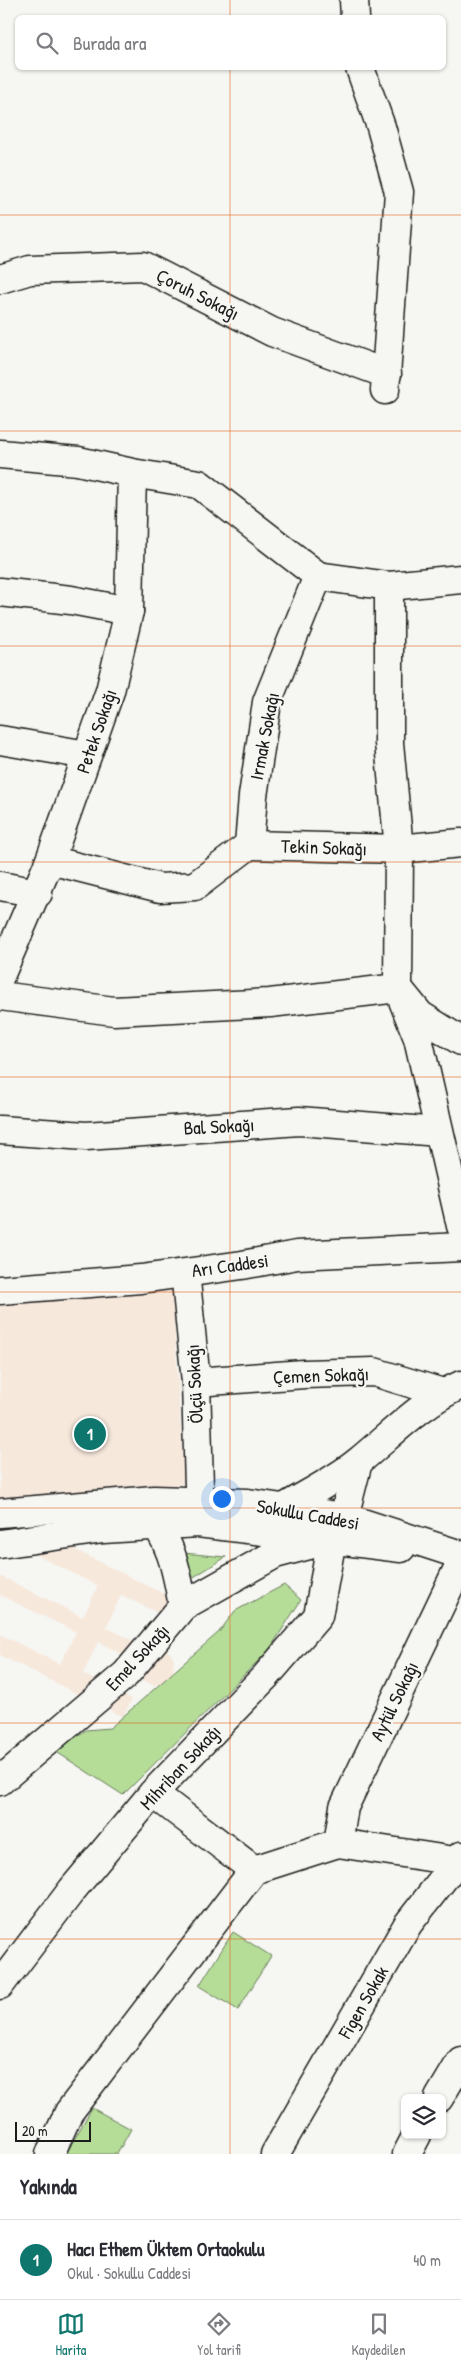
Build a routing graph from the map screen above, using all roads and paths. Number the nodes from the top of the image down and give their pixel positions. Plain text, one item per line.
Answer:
1 (354, 0) edge
2 (355, 15) edge
3 (361, 70) edge
4 (0, 279) edge
5 (0, 454) edge
6 (132, 473) junction
7 (318, 576) junction
8 (461, 579) edge
9 (389, 586) junction
10 (0, 592) edge
11 (129, 611) junction
12 (0, 740) edge
13 (87, 755) junction
14 (461, 843) edge
15 (249, 845) junction
16 (399, 849) junction
17 (50, 860) junction
18 (0, 886) edge
19 (38, 893) junction
20 (0, 976) edge
21 (398, 988) junction
22 (0, 996) edge
23 (461, 1041) edge
24 (0, 1130) edge
25 (439, 1132) junction
26 (461, 1226) edge
27 (461, 1247) edge
28 (186, 1281) dead end
29 (0, 1290) edge
30 (196, 1382) junction
31 (452, 1389) edge
32 (358, 1462) junction
33 (199, 1487) dead end
34 (137, 1501) junction
35 (284, 1508) junction
36 (0, 1513) edge
37 (158, 1525) junction
38 (338, 1528) junction
39 (0, 1544) edge
40 (461, 1555) edge
41 (461, 1562) edge
42 (182, 1606) junction
43 (0, 1782) edge
44 (153, 1793) junction
45 (338, 1843) junction
46 (460, 1860) edge
47 (254, 1870) junction
48 (0, 1985) edge
49 (461, 2061) edge
50 (441, 2094) edge
51 (415, 2139) edge
52 (50, 2154) edge
53 (275, 2154) edge
54 (407, 2154) edge

1 - 2 street
3 - 4 street, Çoruh Sokağı
5 - 6 street
6 - 7 street
6 - 11 street, Petek Sokağı
7 - 9 street
7 - 15 street, Irmak Sokağı
8 - 9 street
9 - 16 street
10 - 11 street
11 - 13 street, Petek Sokağı
12 - 13 street
13 - 17 street, Petek Sokağı
14 - 16 street, Tekin Sokağı
15 - 16 street, Tekin Sokağı
15 - 17 street
16 - 21 street
17 - 19 street, Petek Sokağı
18 - 19 street
19 - 20 street, Petek Sokağı
21 - 22 street
21 - 23 street
21 - 25 street
24 - 25 street, Bal Sokağı
25 - 26 street
27 - 29 street, Arı Caddesi
28 - 30 street, Ölçü Sokağı
30 - 31 street, Çemen Sokağı
30 - 33 street, Ölçü Sokağı
31 - 32 street
32 - 35 street
32 - 38 street, Mihriban Sokağı
34 - 35 street, Sokullu Caddesi
34 - 36 street, Sokullu Caddesi
34 - 37 street, Emel Sokağı
35 - 38 street, Sokullu Caddesi
37 - 38 street, Sokullu Caddesi
37 - 39 street, Sokullu Caddesi
37 - 42 street, Emel Sokağı
38 - 40 street, Sokullu Caddesi
38 - 42 street
38 - 44 street, Mihriban Sokağı
41 - 45 street, Aytül Sokağı
42 - 43 street, Emel Sokağı
44 - 47 street
44 - 48 street, Mihriban Sokağı
45 - 46 street
45 - 47 street
46 - 53 street, Figen Sokak
47 - 52 street
49 - 50 street
51 - 54 street

